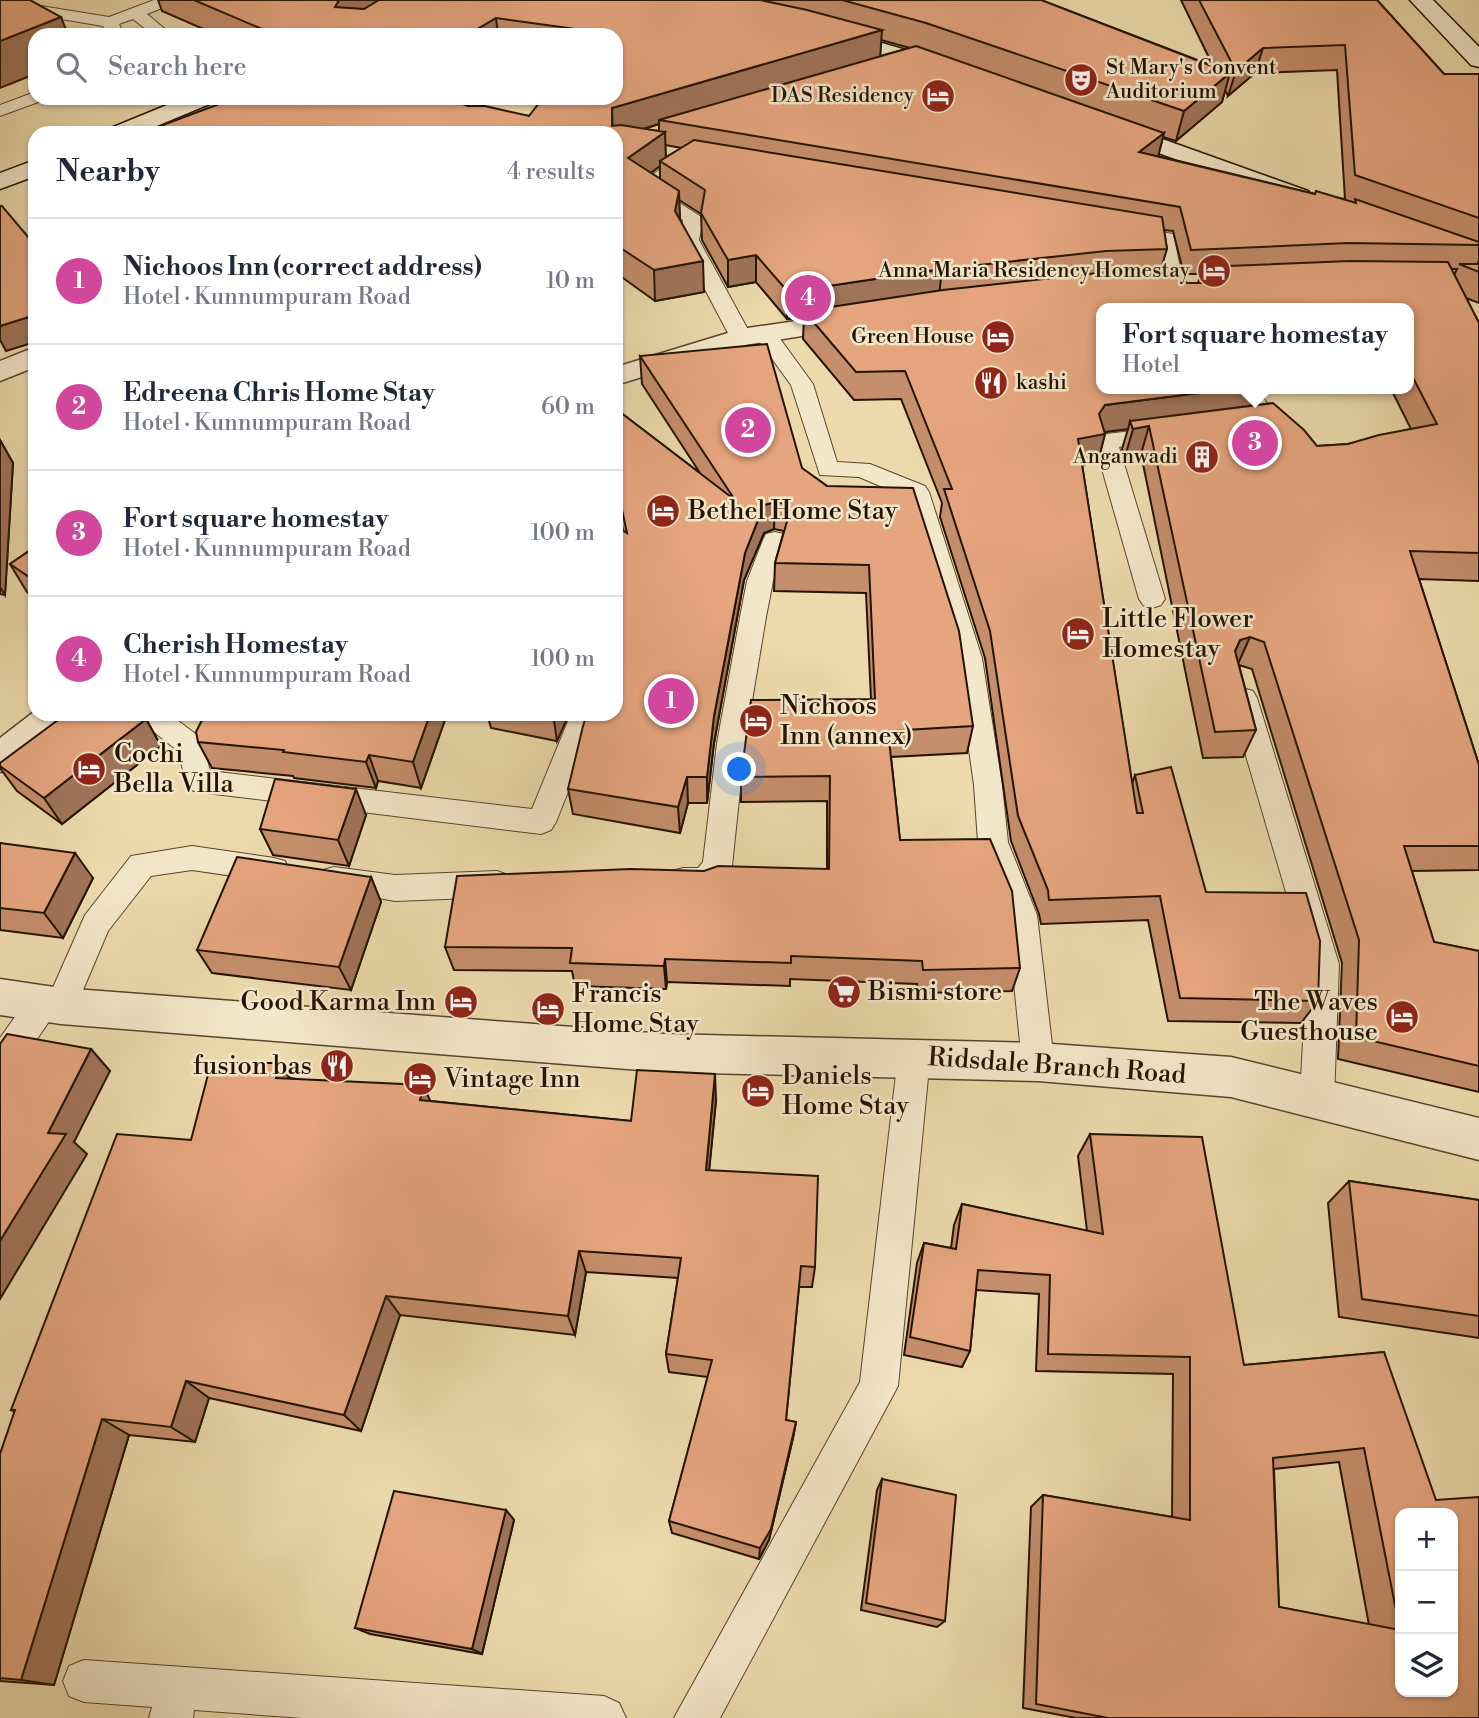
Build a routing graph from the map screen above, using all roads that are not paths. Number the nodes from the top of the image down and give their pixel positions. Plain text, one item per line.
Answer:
1 (169, 0) edge
2 (1421, 0) edge
3 (136, 14) junction
4 (0, 27) edge
5 (113, 28) edge
6 (155, 28) edge
7 (810, 30) edge
8 (914, 59) junction
9 (1479, 60) edge
10 (874, 71) edge
11 (966, 76) edge
12 (28, 100) edge
13 (187, 105) edge
14 (0, 111) edge
15 (1096, 123) edge
16 (136, 126) edge
17 (663, 153) dead end
18 (28, 170) edge
19 (0, 182) edge
20 (1315, 202) edge
21 (1112, 229) edge
22 (1161, 287) joint
23 (1195, 296) edge
24 (885, 315) edge
25 (753, 336) junction
26 (28, 359) edge
27 (0, 372) edge
28 (623, 374) edge
29 (1250, 394) edge
30 (1268, 420) junction
31 (1228, 425) edge
32 (1187, 431) edge
33 (1287, 437) edge
34 (775, 540) dead end
35 (1152, 599) dead end
36 (1239, 677) edge
37 (47, 721) edge
38 (159, 721) edge
39 (583, 721) edge
40 (0, 758) edge
41 (657, 880) edge
42 (528, 883) edge
43 (0, 997) edge
44 (52, 1005) junction
45 (914, 1057) junction
46 (1038, 1062) junction
47 (0, 1065) edge
48 (1317, 1099) junction
49 (1479, 1139) edge
50 (84, 1681) dead end
51 (174, 1703) edge
52 (604, 1718) edge
53 (696, 1718) edge

1 - 3 lane
2 - 9 street
3 - 5 lane
3 - 6 lane
4 - 5 lane
7 - 8 street
8 - 10 street
8 - 11 street
12 - 14 lane
13 - 16 street
15 - 20 street
17 - 25 lane
18 - 19 street
21 - 22 lane
22 - 23 street
24 - 25 street
25 - 28 street
25 - 46 lane
26 - 27 street
29 - 30 lane
30 - 31 lane
30 - 33 lane
32 - 35 lane
34 - 41 lane
36 - 48 lane
37 - 40 street
38 - 39 lane
42 - 44 lane
43 - 44 street, Ridsdale Branch Road
44 - 45 street, Ridsdale Branch Road
44 - 47 lane
45 - 46 street, Ridsdale Branch Road
45 - 53 lane
46 - 48 street, Ridsdale Branch Road
48 - 49 street, Ridsdale Branch Road
50 - 51 lane
51 - 52 lane

